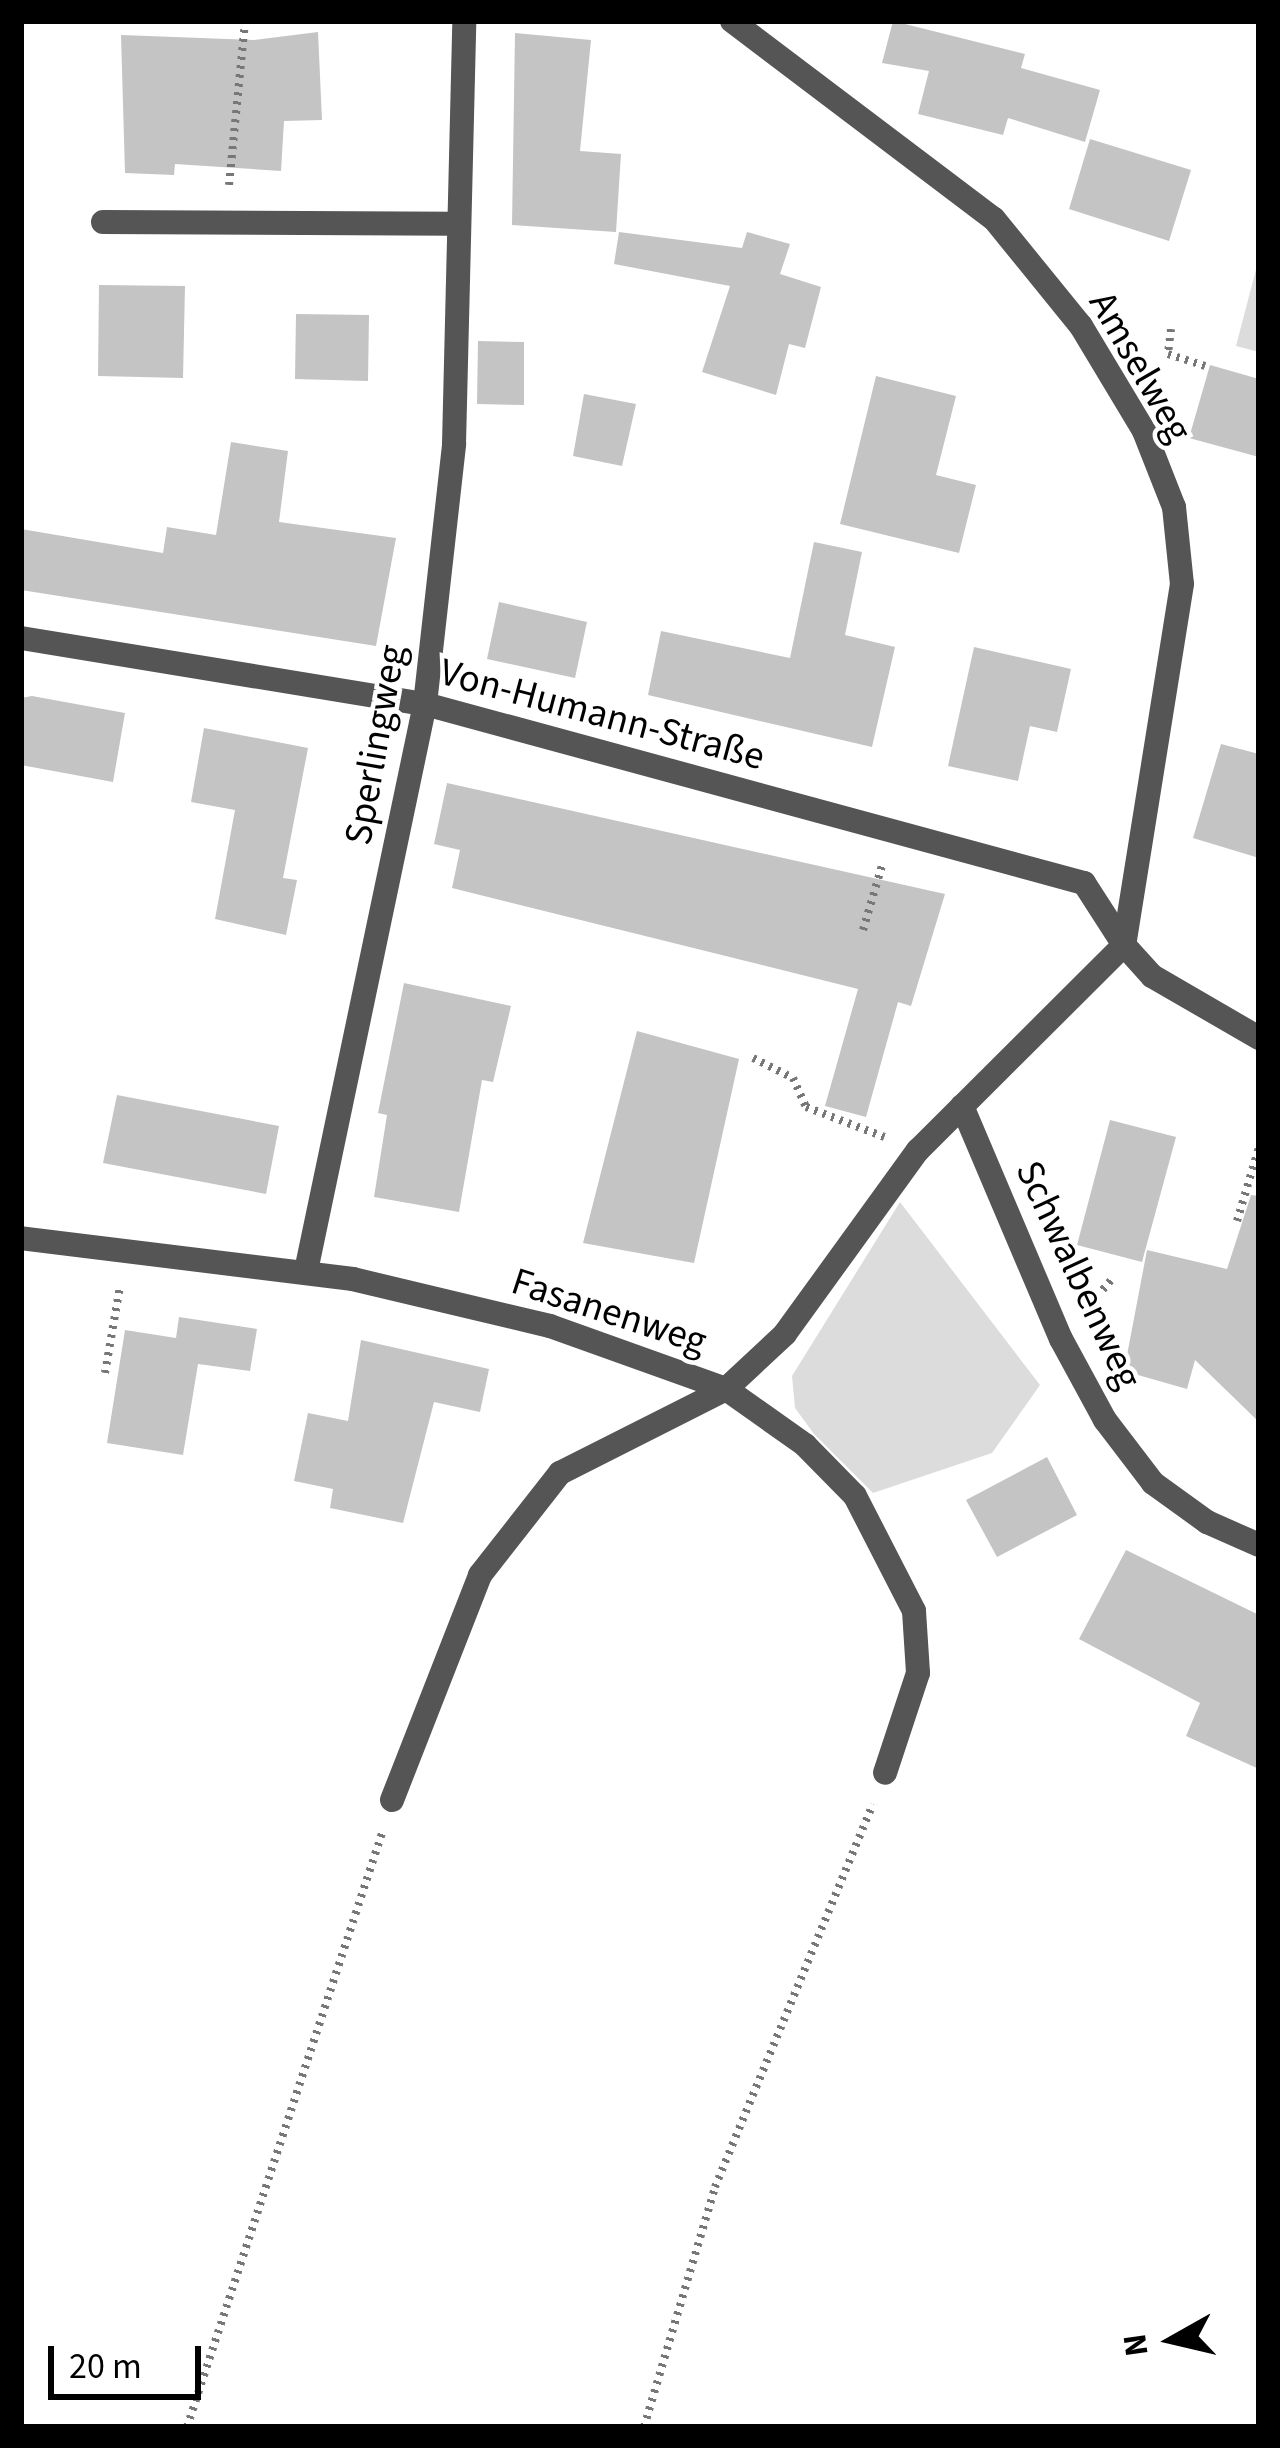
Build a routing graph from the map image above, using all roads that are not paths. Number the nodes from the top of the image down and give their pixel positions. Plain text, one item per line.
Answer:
1 (464, 21) edge
2 (732, 21) edge
3 (103, 222) dead end
4 (455, 224) junction
5 (21, 638) edge
6 (425, 704) junction
7 (1124, 945) junction
8 (1259, 1038) edge
9 (962, 1106) junction
10 (21, 1238) edge
11 (306, 1271) junction
12 (726, 1389) junction
13 (1259, 1545) edge
14 (885, 1773) road end
15 (392, 1800) road end

1 - 4 street, Sperlingweg
2 - 7 street, Amselweg
3 - 4 street
4 - 6 street, Sperlingweg
5 - 6 street, Von-Humann-Straße
6 - 7 street, Von-Humann-Straße
6 - 11 street, Sperlingweg
7 - 8 street
7 - 9 street, Fasanenweg
9 - 12 street, Fasanenweg
9 - 13 street, Schwalbenweg
10 - 11 street, Fasanenweg
11 - 12 street, Fasanenweg
12 - 14 street
12 - 15 street

